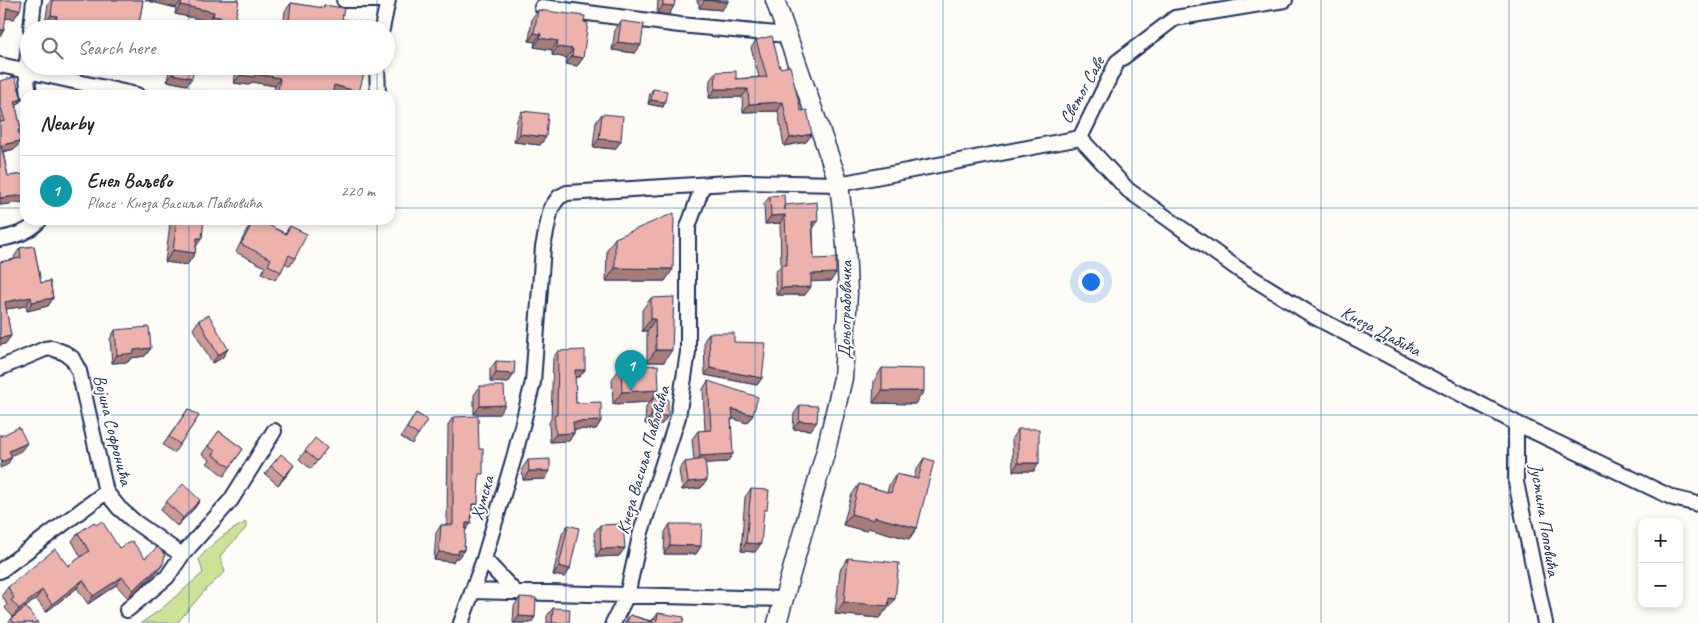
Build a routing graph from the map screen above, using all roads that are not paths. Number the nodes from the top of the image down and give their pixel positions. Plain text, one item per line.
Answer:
1 (34, 0) edge
2 (344, 0) edge
3 (381, 0) edge
4 (388, 0) edge
5 (775, 0) edge
6 (1285, 0) edge
7 (542, 8) edge
8 (32, 20) edge
9 (384, 20) edge
10 (787, 35) junction
11 (0, 66) edge
12 (20, 69) edge
13 (27, 75) edge
14 (48, 75) edge
15 (377, 75) edge
16 (28, 90) edge
17 (115, 90) edge
18 (378, 90) edge
19 (1080, 138) junction
20 (839, 184) junction
21 (703, 185) junction
22 (35, 225) edge
23 (0, 239) edge
24 (0, 368) edge
25 (1516, 423) junction
26 (274, 431) dead end
27 (106, 492) junction
28 (1698, 504) edge
29 (182, 555) junction
30 (484, 560) junction
31 (0, 571) edge
32 (472, 591) junction
33 (514, 592) junction
34 (627, 595) junction
35 (782, 599) junction
36 (127, 610) dead end
37 (462, 623) edge
38 (613, 623) edge
39 (777, 623) edge
40 (1545, 623) edge

1 - 8 street
2 - 3 street
4 - 9 street
5 - 10 street, Доњограбовачка
6 - 19 street, Светог Саве
7 - 10 street
10 - 20 street, Доњограбовачка
11 - 12 street
13 - 16 street
14 - 17 street
15 - 18 street
19 - 20 street, Светог Саве
19 - 25 street, Кнеза Дабића
20 - 21 street, Светог Саве
20 - 35 street, Доњограбовачка
21 - 30 street, Хумска
21 - 34 street, Кнеза Васиља Павловића
22 - 23 street
24 - 27 street, Војина Софронића
25 - 28 street, Кнеза Дабића
25 - 40 street, Јустина Поповића
26 - 29 street
27 - 29 street, Војина Софронића
27 - 31 street
29 - 36 street
30 - 32 street, Хумска
30 - 33 street
32 - 33 street
32 - 37 street, Хумска
33 - 34 street
34 - 35 street
34 - 38 street, Кнеза Васиља Павловића
35 - 39 street, Доњограбовачка

